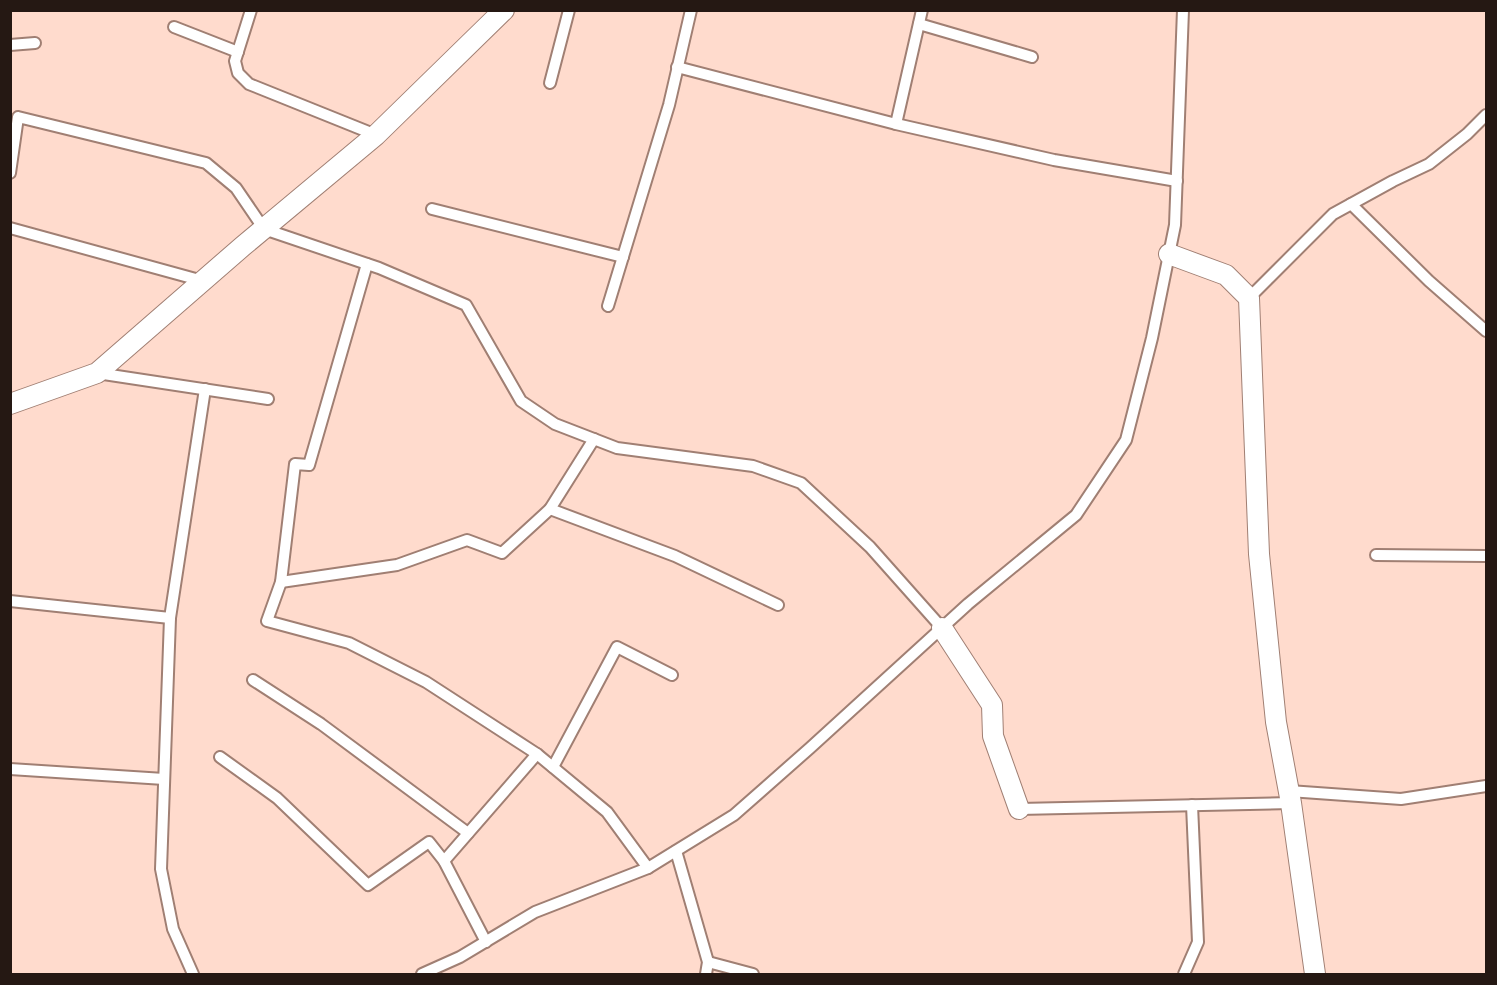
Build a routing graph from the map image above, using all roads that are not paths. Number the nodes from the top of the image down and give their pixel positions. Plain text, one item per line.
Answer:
1 (251, 10) edge
2 (504, 10) edge
3 (569, 10) edge
4 (691, 10) edge
5 (922, 10) edge
6 (1183, 10) edge
7 (919, 24) junction
8 (174, 27) dead end
9 (35, 43) dead end
10 (10, 45) edge
11 (238, 52) junction
12 (1032, 57) dead end
13 (678, 67) junction
14 (550, 83) dead end
15 (1486, 116) edge
16 (896, 124) junction
17 (376, 135) junction
18 (10, 173) edge
19 (1177, 182) junction
20 (1351, 204) junction
21 (432, 209) dead end
22 (10, 228) edge
23 (264, 229) junction
24 (1169, 254) junction
25 (622, 257) junction
26 (367, 264) junction
27 (202, 281) junction
28 (1249, 298) junction
29 (608, 306) dead end
30 (1486, 331) edge
31 (97, 373) junction
32 (205, 389) junction
33 (268, 399) dead end
34 (10, 404) edge
35 (594, 439) junction
36 (550, 509) junction
37 (1376, 555) dead end
38 (1486, 556) edge
39 (281, 582) junction
40 (10, 601) edge
41 (778, 605) dead end
42 (170, 618) junction
43 (942, 628) junction
44 (672, 675) dead end
45 (253, 680) dead end
46 (537, 754) junction
47 (220, 757) dead end
48 (553, 767) junction
49 (10, 769) edge
50 (164, 779) junction
51 (1486, 786) edge
52 (1290, 797) junction
53 (1192, 805) junction
54 (1018, 809) joint
55 (468, 833) junction
56 (676, 851) junction
57 (444, 861) junction
58 (648, 868) junction
59 (486, 942) junction
60 (708, 962) junction
61 (193, 975) edge
62 (422, 975) edge
63 (706, 975) edge
64 (753, 975) edge
65 (1184, 975) edge
66 (1314, 975) edge

1 - 11 lane
2 - 17 street
3 - 14 lane
4 - 13 lane
5 - 7 lane
6 - 19 lane
7 - 12 lane
7 - 16 lane
8 - 11 lane
9 - 10 lane
11 - 17 lane
13 - 16 lane
13 - 25 lane
15 - 20 lane
16 - 19 lane
17 - 23 street
18 - 23 lane
19 - 24 lane
20 - 28 lane
20 - 30 lane
21 - 25 lane
22 - 27 lane
23 - 26 lane
23 - 27 street
24 - 28 street
24 - 43 lane
25 - 29 lane
26 - 35 lane
26 - 39 lane
27 - 31 street
28 - 52 street
31 - 32 lane
31 - 34 street
32 - 33 lane
32 - 42 lane
35 - 36 lane
35 - 43 lane
36 - 39 lane
36 - 41 lane
37 - 38 lane
39 - 46 lane
40 - 42 lane
42 - 50 lane
43 - 54 street
43 - 56 lane
44 - 48 lane
45 - 55 lane
46 - 48 lane
46 - 55 lane
47 - 57 lane
48 - 58 lane
49 - 50 lane
50 - 61 lane
51 - 52 lane
52 - 53 lane
52 - 66 street
53 - 54 lane
53 - 65 lane
55 - 57 lane
56 - 58 lane
56 - 60 lane
57 - 59 lane
58 - 59 lane
59 - 62 lane
60 - 63 lane
60 - 64 lane

